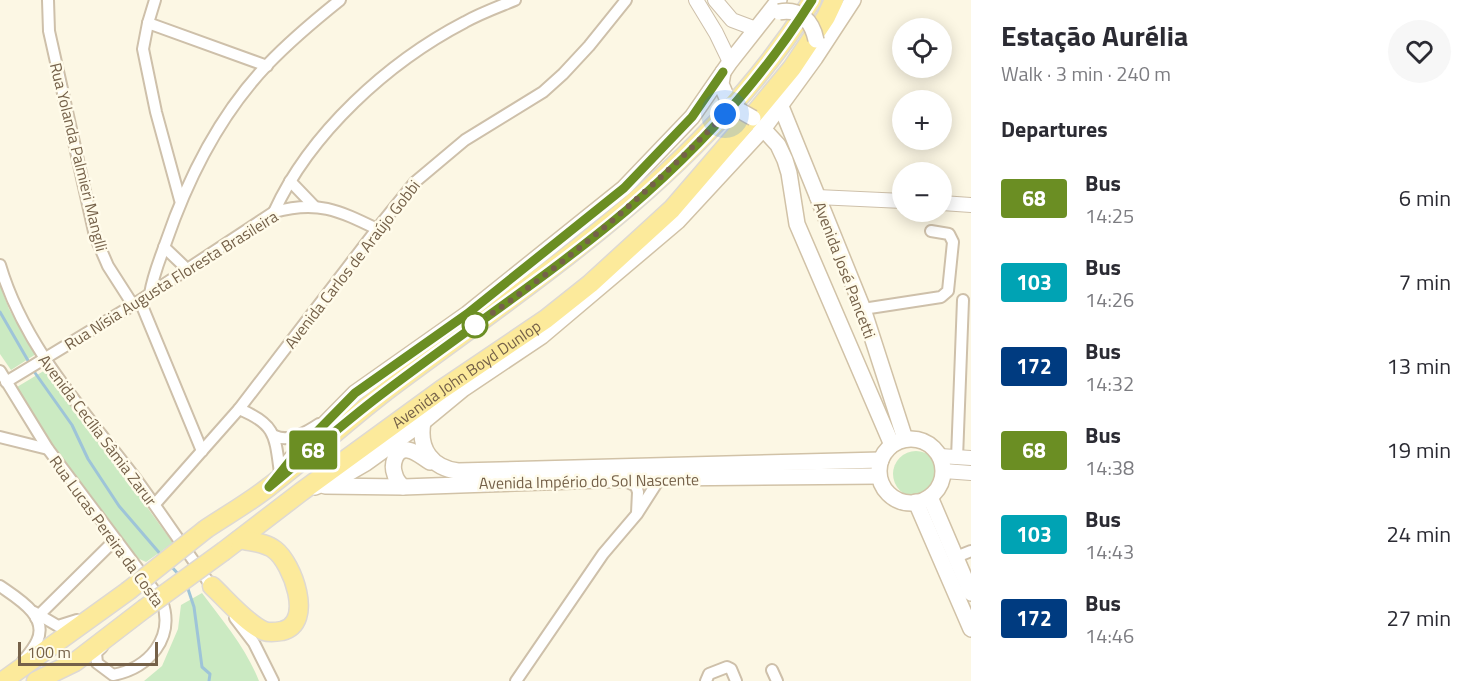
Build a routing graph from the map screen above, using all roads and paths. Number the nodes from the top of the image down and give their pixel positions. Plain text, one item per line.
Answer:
1 (48, 0) edge
2 (155, 0) edge
3 (340, 0) edge
4 (515, 0) edge
5 (626, 0) edge
6 (696, 0) edge
7 (715, 0) edge
8 (812, 0) edge
9 (834, 0) edge
10 (854, 0) edge
11 (779, 6) edge
12 (148, 23) junction
13 (756, 28) junction
14 (815, 58) junction
15 (267, 66) junction
16 (726, 67) junction
17 (780, 104) junction
18 (758, 123) junction
19 (291, 181) junction
20 (817, 197) junction
21 (180, 200) junction
22 (892, 200) edge
23 (952, 204) edge
24 (971, 205) edge
25 (314, 206) junction
26 (274, 212) junction
27 (377, 229) junction
28 (931, 231) dead end
29 (164, 247) junction
30 (0, 265) edge
31 (188, 270) junction
32 (150, 294) junction
33 (963, 300) dead end
34 (137, 303) junction
35 (862, 309) junction
36 (41, 361) junction
37 (0, 371) edge
38 (6, 382) junction
39 (239, 409) junction
40 (328, 419) junction
41 (423, 422) junction
42 (33, 426) junction
43 (275, 436) junction
44 (0, 437) edge
45 (899, 442) junction
46 (17, 443) junction
47 (48, 449) junction
48 (202, 451) junction
49 (964, 458) edge
50 (881, 460) junction
51 (434, 463) junction
52 (942, 464) junction
53 (971, 473) edge
54 (879, 476) junction
55 (660, 478) junction
56 (622, 479) junction
57 (274, 480) junction
58 (319, 486) junction
59 (403, 487) junction
60 (301, 492) junction
61 (923, 500) junction
62 (155, 504) junction
63 (637, 514) junction
64 (240, 539) junction
65 (115, 540) junction
66 (971, 551) edge
67 (956, 557) junction
68 (0, 586) edge
69 (212, 586) junction
70 (971, 593) edge
71 (105, 607) junction
72 (35, 614) junction
73 (126, 623) junction
74 (971, 629) edge
75 (9, 676) edge
76 (36, 681) edge
77 (273, 681) edge
78 (516, 681) edge
79 (706, 681) edge
80 (736, 681) edge

1 - 34 street, Rua Yolanda Palmieri Manglli
2 - 12 street
3 - 15 street
4 - 19 street
5 - 27 street, Avenida Carlos de Araújo Gobbi
6 - 16 street
7 - 13 street
8 - 57 main road, Avenida John Boyd Dunlop
9 - 60 main road, Avenida John Boyd Dunlop
10 - 14 main road
11 - 13 main road, Avenida John Boyd Dunlop
11 - 14 main road, bridge
12 - 15 street
12 - 21 street
13 - 16 main road, Avenida John Boyd Dunlop
14 - 17 main road
15 - 21 street
16 - 18 main road, bridge
16 - 40 main road, Avenida John Boyd Dunlop
17 - 18 main road
17 - 20 main road, Avenida José Pancetti
18 - 41 main road
18 - 45 main road, Avenida José Pancetti
19 - 25 street
19 - 26 street
20 - 22 street
20 - 35 main road, Avenida José Pancetti
21 - 29 street
23 - 24 street
25 - 26 street, Rua Nísia Augusta Floresta Brasileira
25 - 27 street, Rua Nísia Augusta Floresta Brasileira
26 - 31 street, Rua Nísia Augusta Floresta Brasileira
27 - 39 street, Avenida Carlos de Araújo Gobbi
28 - 35 street
29 - 31 street
29 - 32 street
30 - 36 street, Avenida Cecília Sâmia Zarur
31 - 32 street, Rua Nísia Augusta Floresta Brasileira
32 - 34 street, Rua Nísia Augusta Floresta Brasileira
33 - 49 street
34 - 36 street, Rua Nísia Augusta Floresta Brasileira
34 - 48 street, Rua Yolanda Palmieri Manglli
35 - 45 main road, Avenida José Pancetti
36 - 38 street, Rua Nísia Augusta Floresta Brasileira
36 - 62 street, Avenida Cecília Sâmia Zarur
37 - 38 street, Rua Lucas Pereira da Costa
38 - 42 street, Rua Lucas Pereira da Costa
39 - 43 street
39 - 48 street, Avenida Carlos de Araújo Gobbi
40 - 43 street
40 - 57 main road, Avenida John Boyd Dunlop
41 - 51 main road
41 - 58 main road
42 - 46 street
42 - 47 street, Rua Lucas Pereira da Costa
43 - 57 street
44 - 46 street
45 - 50 main road
45 - 52 main road
46 - 47 street
47 - 65 street, Rua Lucas Pereira da Costa
48 - 62 street, Avenida Carlos de Araújo Gobbi
49 - 52 street
50 - 51 main road, Avenida Império do Sol Nascente
50 - 54 main road
51 - 59 main road
52 - 53 street
52 - 61 main road
54 - 55 main road, Avenida Império do Sol Nascente
54 - 61 main road
55 - 56 main road, Avenida Império do Sol Nascente
55 - 63 street
56 - 59 main road, Avenida Império do Sol Nascente
56 - 63 street
57 - 71 main road, Avenida John Boyd Dunlop, bridge
58 - 59 main road, Avenida Império do Sol Nascente
58 - 60 main road, Avenida Império do Sol Nascente
60 - 64 main road, Avenida John Boyd Dunlop
61 - 67 main road
61 - 74 main road
62 - 69 street, Avenida Cecília Sâmia Zarur
63 - 78 street
64 - 69 main road
64 - 73 main road, Avenida John Boyd Dunlop, bridge
65 - 72 street
65 - 73 street, Rua Lucas Pereira da Costa
66 - 67 street
67 - 70 main road
68 - 72 street
69 - 77 street, Avenida Cecília Sâmia Zarur
71 - 72 street
71 - 75 main road, Avenida John Boyd Dunlop
72 - 75 street
73 - 76 main road, Avenida John Boyd Dunlop
79 - 80 street

